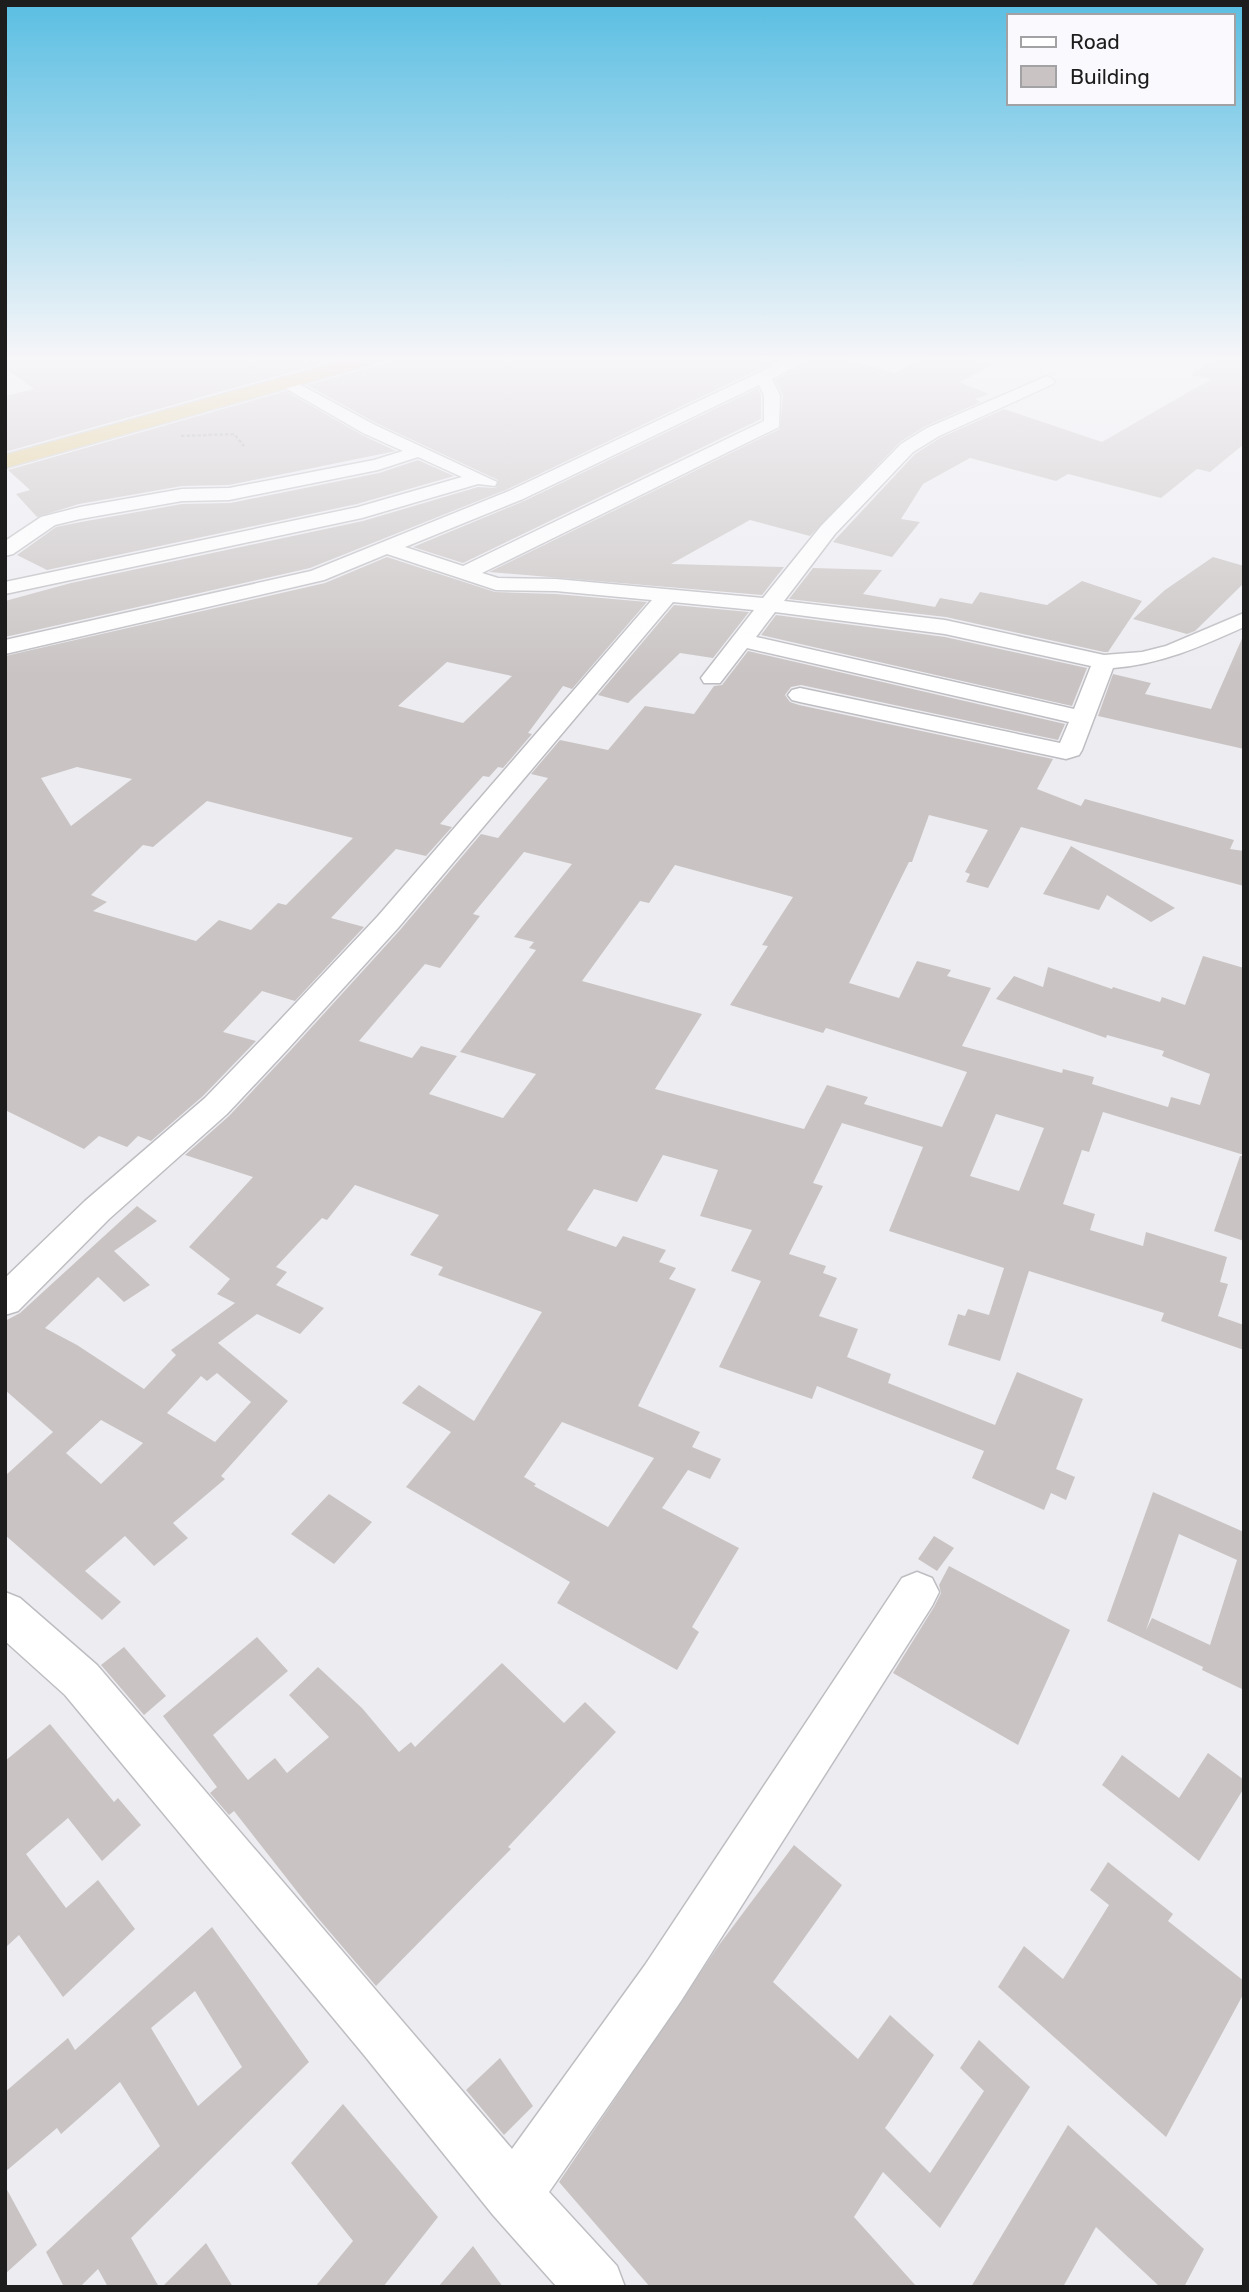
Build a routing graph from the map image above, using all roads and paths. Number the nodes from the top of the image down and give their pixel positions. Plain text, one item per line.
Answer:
1 (386, 462) edge
2 (440, 462) edge
3 (586, 462) edge
4 (693, 462) edge
5 (894, 462) edge
6 (479, 478) junction
7 (516, 495) junction
8 (214, 518) junction
9 (391, 549) junction
10 (6, 550) edge
11 (463, 574) junction
12 (5, 589) edge
13 (666, 597) junction
14 (767, 605) junction
15 (1244, 619) edge
16 (740, 639) junction
17 (5, 647) edge
18 (1104, 662) junction
19 (712, 678) dead end
20 (800, 695) dead end
21 (1083, 718) junction
22 (5, 1301) edge
23 (917, 1592) dead end
24 (5, 1612) edge
25 (513, 2194) junction
26 (596, 2287) edge

1 - 8 street
2 - 6 street
3 - 7 street
4 - 11 street
5 - 14 street
6 - 7 street
6 - 8 street
7 - 9 street
8 - 10 street
8 - 12 street
9 - 11 street
9 - 17 street
11 - 13 street
13 - 14 street
13 - 22 street
14 - 16 street
14 - 18 street
15 - 18 street
16 - 19 street
16 - 21 street
18 - 21 street
20 - 21 street
23 - 25 street
24 - 25 street
25 - 26 street

